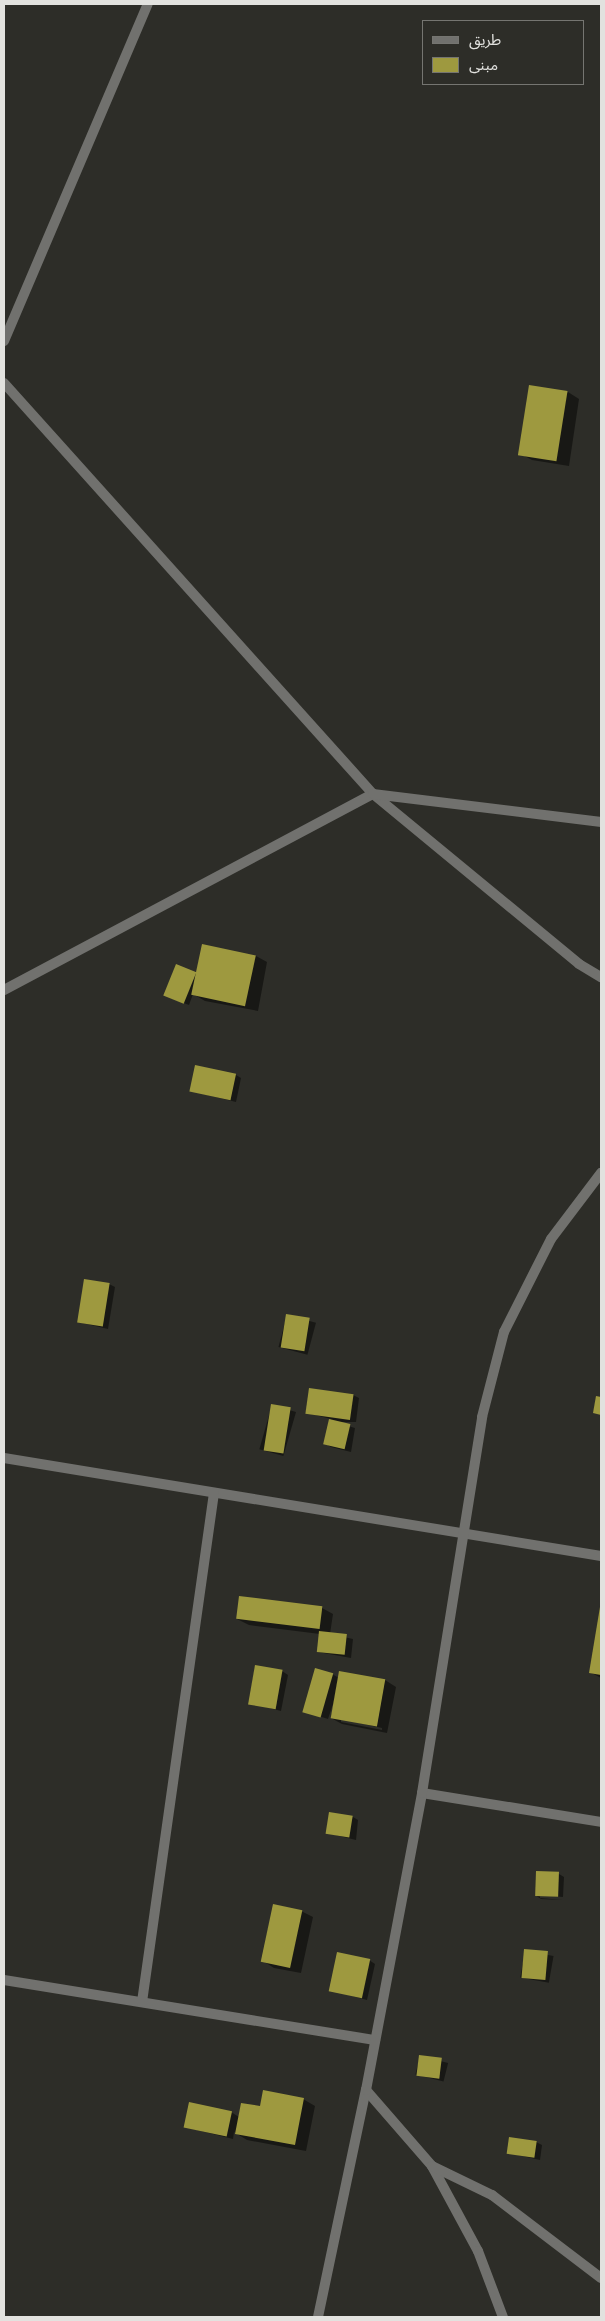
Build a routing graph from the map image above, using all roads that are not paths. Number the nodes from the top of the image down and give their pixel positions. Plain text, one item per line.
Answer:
1 (148, 4) edge
2 (4, 340) edge
3 (4, 383) edge
4 (373, 794) junction
5 (601, 822) edge
6 (601, 978) edge
7 (4, 990) edge
8 (601, 1173) edge
9 (4, 1458) edge
10 (214, 1493) junction
11 (463, 1535) junction
12 (601, 1556) edge
13 (422, 1793) junction
14 (601, 1822) edge
15 (4, 1980) edge
16 (142, 2002) junction
17 (375, 2040) junction
18 (366, 2090) junction
19 (432, 2166) junction
20 (601, 2278) edge
21 (318, 2317) edge
22 (502, 2317) edge

1 - 2 street
3 - 4 street
4 - 5 street
4 - 6 street
4 - 7 street
8 - 11 street
9 - 10 street
10 - 11 street
10 - 16 street
11 - 12 street
11 - 13 street
13 - 14 street
13 - 17 street
15 - 16 street
16 - 17 street
17 - 18 street
18 - 19 street
18 - 21 street
19 - 20 street
19 - 22 street

